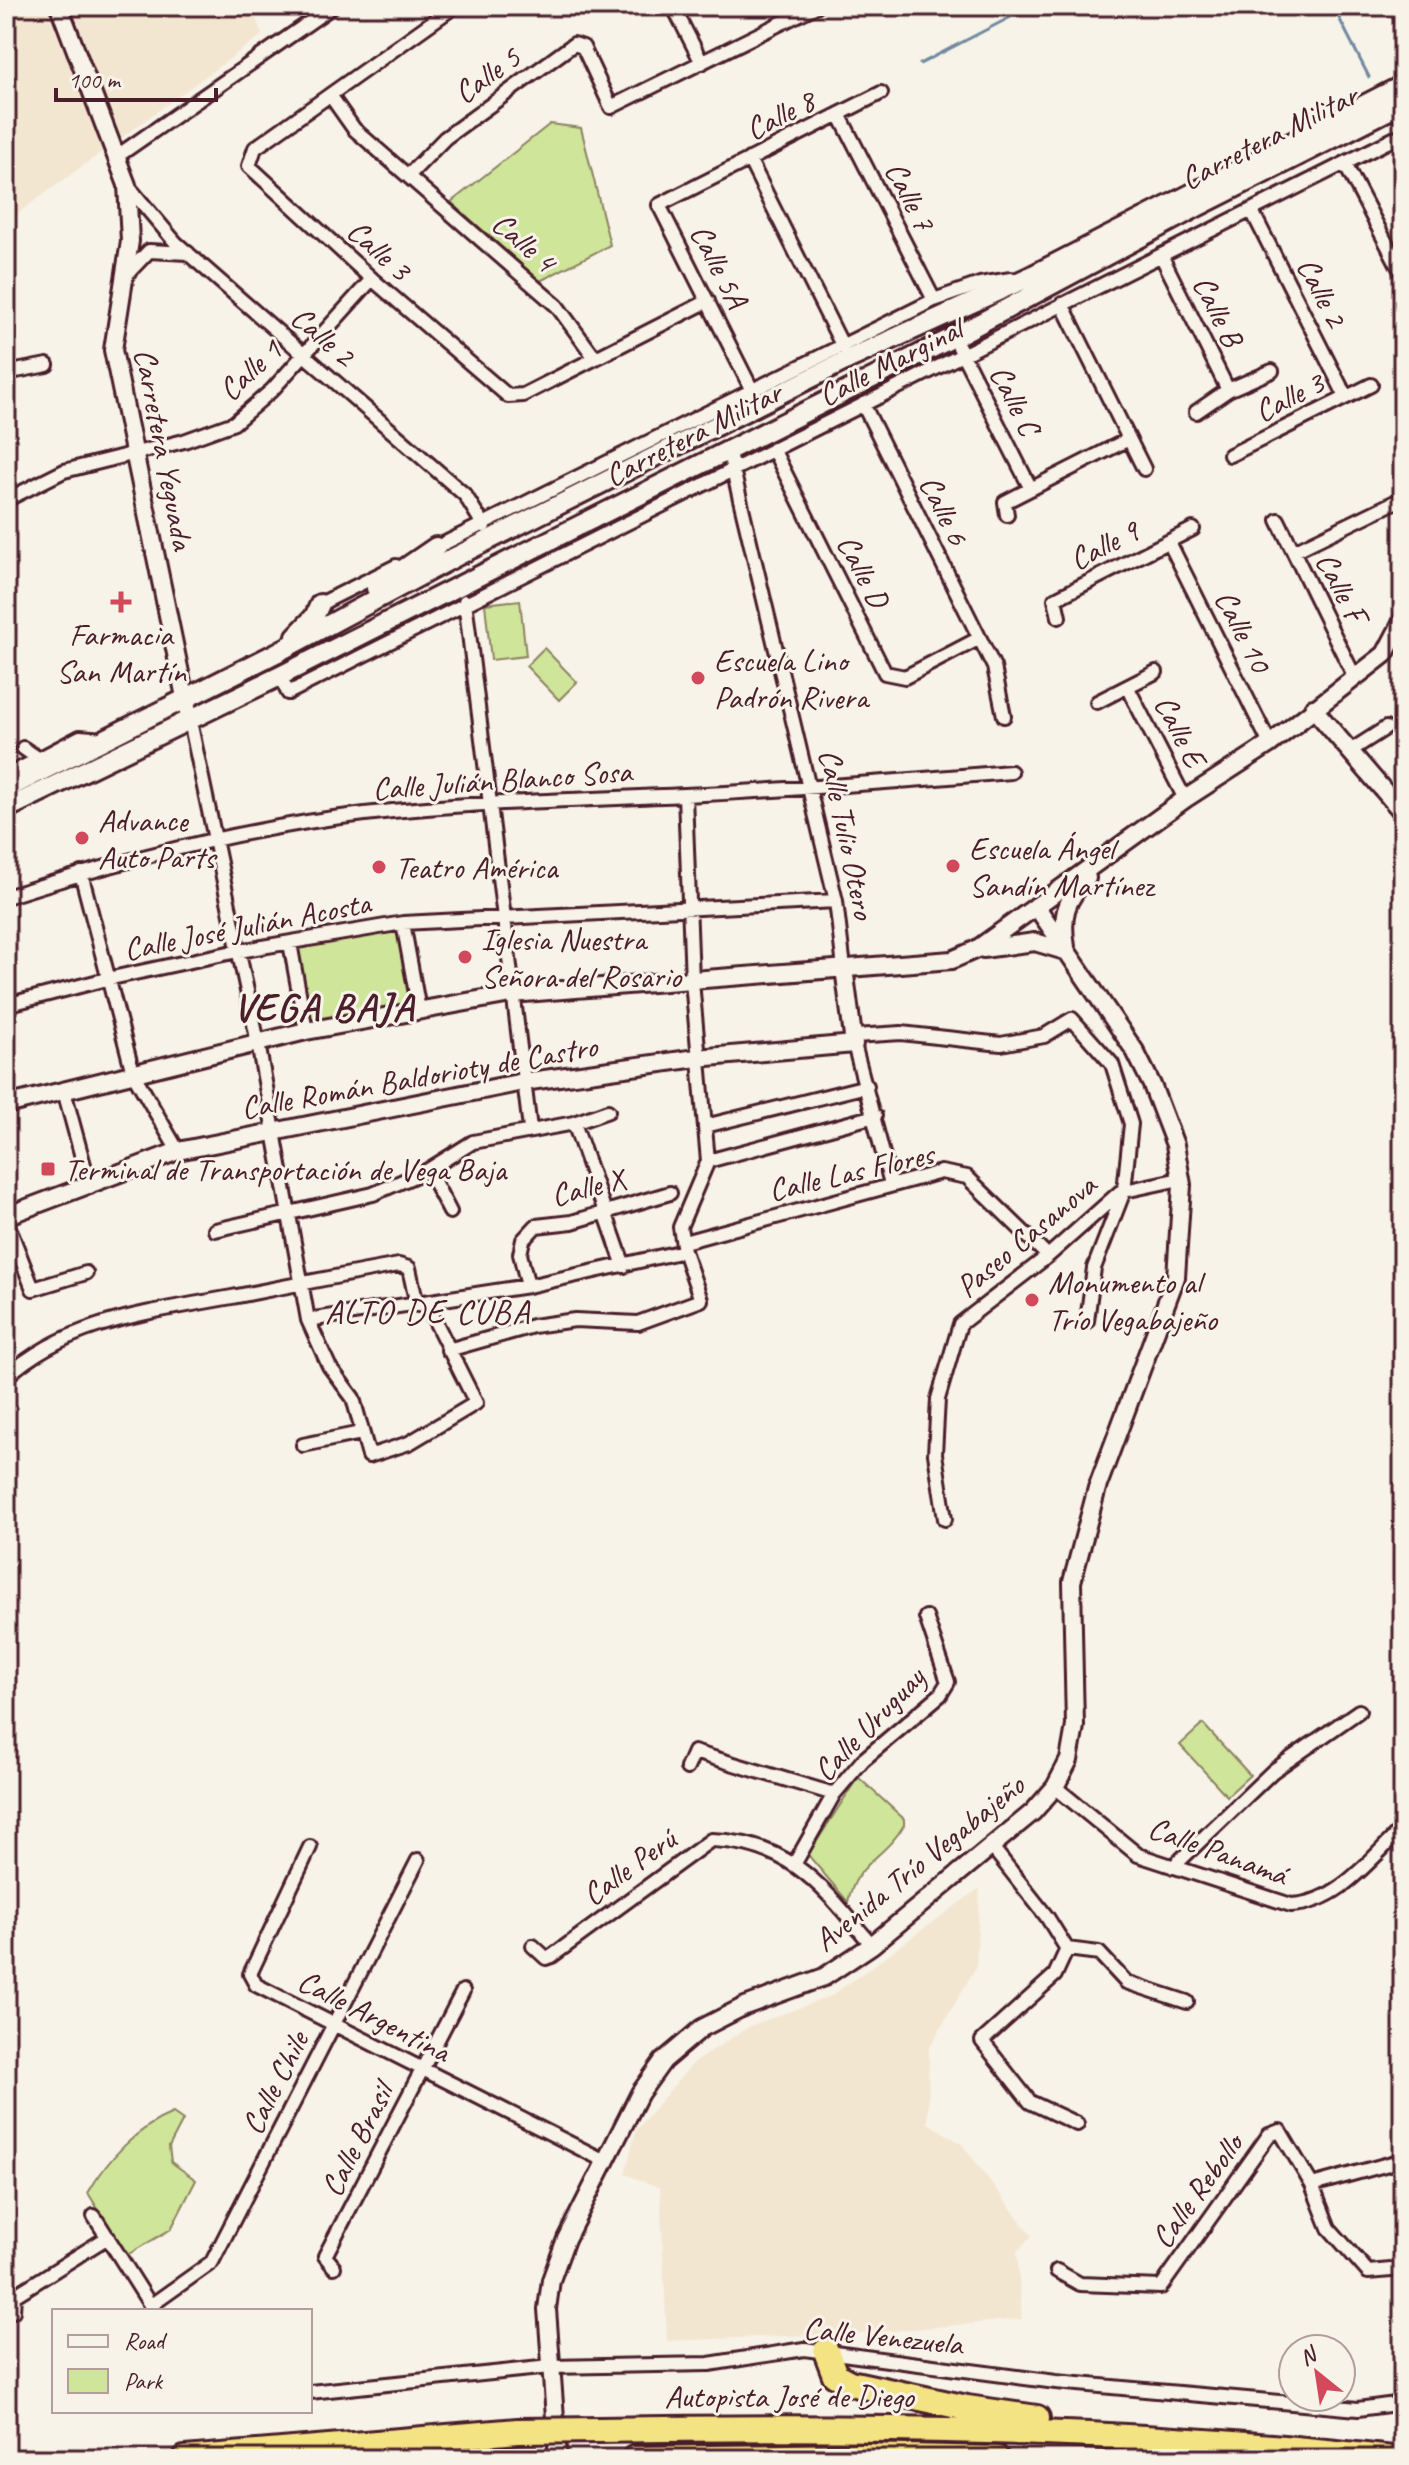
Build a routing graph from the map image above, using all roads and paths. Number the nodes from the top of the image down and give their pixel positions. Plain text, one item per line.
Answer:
1 (59, 6) edge
2 (333, 6) edge
3 (455, 6) edge
4 (673, 6) edge
5 (816, 6) edge
6 (788, 12) edge
7 (702, 63) junction
8 (1403, 85) edge
9 (881, 93) dead end
10 (330, 95) junction
11 (1403, 103) edge
12 (839, 114) junction
13 (1403, 134) edge
14 (116, 157) junction
15 (749, 159) junction
16 (1345, 164) junction
17 (408, 176) junction
18 (702, 184) joint
19 (127, 185) junction
20 (1252, 211) junction
21 (188, 253) junction
22 (1161, 255) junction
23 (1403, 275) edge
24 (124, 277) junction
25 (1029, 277) junction
26 (372, 279) junction
27 (934, 300) junction
28 (708, 301) junction
29 (1062, 304) junction
30 (958, 345) junction
31 (847, 352) junction
32 (305, 354) junction
33 (595, 358) junction
34 (47, 365) dead end
35 (1272, 371) dead end
36 (6, 373) edge
37 (1371, 385) dead end
38 (1228, 390) junction
39 (753, 392) junction
40 (1346, 397) junction
41 (863, 404) junction
42 (1196, 412) dead end
43 (1129, 439) junction
44 (728, 449) junction
45 (773, 449) junction
46 (134, 453) junction
47 (1230, 455) dead end
48 (734, 469) junction
49 (1144, 469) dead end
50 (1030, 487) junction
51 (6, 500) edge
52 (570, 501) junction
53 (1403, 501) edge
54 (1007, 515) dead end
55 (1278, 520) dead end
56 (484, 526) junction
57 (1193, 529) dead end
58 (1169, 542) junction
59 (436, 547) junction
60 (1294, 551) junction
61 (458, 586) junction
62 (320, 604) joint
63 (467, 604) junction
64 (349, 614) junction
65 (1059, 617) dead end
66 (1403, 620) edge
67 (978, 639) junction
68 (276, 653) junction
69 (1156, 672) dead end
70 (280, 676) junction
71 (1355, 678) junction
72 (1128, 688) junction
73 (186, 697) junction
74 (1097, 702) dead end
75 (1313, 708) junction
76 (1004, 716) dead end
77 (190, 721) junction
78 (1386, 728) dead end
79 (104, 739) junction
80 (1270, 744) junction
81 (23, 748) dead end
82 (1350, 751) junction
83 (39, 759) junction
84 (1011, 772) dead end
85 (6, 776) edge
86 (6, 789) edge
87 (809, 789) junction
88 (685, 795) junction
89 (1185, 799) junction
90 (491, 804) junction
91 (6, 809) edge
92 (1402, 811) edge
93 (214, 840) junction
94 (1116, 849) junction
95 (81, 873) junction
96 (6, 897) edge
97 (836, 901) junction
98 (1036, 906) junction
99 (689, 910) junction
100 (502, 920) junction
101 (403, 923) junction
102 (290, 943) junction
103 (977, 949) junction
104 (238, 951) junction
105 (1067, 952) junction
106 (844, 968) junction
107 (107, 979) junction
108 (692, 981) junction
109 (511, 994) junction
110 (6, 1005) edge
111 (419, 1010) junction
112 (306, 1031) junction
113 (854, 1040) junction
114 (258, 1043) junction
115 (697, 1058) junction
116 (133, 1073) junction
117 (523, 1082) junction
118 (867, 1086) junction
119 (64, 1091) junction
120 (6, 1105) edge
121 (608, 1111) dead end
122 (875, 1116) junction
123 (574, 1123) junction
124 (705, 1126) junction
125 (530, 1129) junction
126 (274, 1132) junction
127 (178, 1151) junction
128 (708, 1161) junction
129 (428, 1170) junction
130 (1180, 1179) junction
131 (891, 1184) junction
132 (90, 1187) junction
133 (1124, 1191) junction
134 (670, 1193) dead end
135 (604, 1210) junction
136 (450, 1212) dead end
137 (290, 1215) junction
138 (6, 1218) edge
139 (215, 1230) dead end
140 (684, 1246) junction
141 (1048, 1256) junction
142 (624, 1266) junction
143 (86, 1273) dead end
144 (301, 1282) junction
145 (528, 1286) junction
146 (422, 1304) junction
147 (308, 1320) junction
148 (1087, 1321) dead end
149 (448, 1350) junction
150 (6, 1377) edge
151 (361, 1433) junction
152 (303, 1445) dead end
153 (945, 1519) dead end
154 (926, 1617) dead end
155 (1359, 1711) dead end
156 (687, 1768) dead end
157 (1055, 1787) junction
158 (834, 1794) junction
159 (1403, 1828) edge
160 (310, 1847) dead end
161 (992, 1847) junction
162 (418, 1860) dead end
163 (795, 1863) junction
164 (1173, 1867) junction
165 (872, 1945) junction
166 (533, 1946) dead end
167 (1067, 1949) junction
168 (463, 1991) dead end
169 (1187, 2002) dead end
170 (334, 2026) junction
171 (422, 2070) junction
172 (1077, 2124) dead end
173 (1403, 2160) edge
174 (607, 2162) junction
175 (1312, 2185) junction
176 (94, 2216) dead end
177 (108, 2237) junction
178 (334, 2267) dead end
179 (1403, 2269) edge
180 (1057, 2271) dead end
181 (152, 2308) edge
182 (13, 2311) dead end
183 (826, 2351) junction
184 (550, 2367) junction
185 (312, 2392) edge
186 (1403, 2403) edge
187 (1121, 2436) junction
188 (185, 2459) edge
189 (558, 2459) edge
190 (634, 2459) edge
191 (994, 2459) edge
192 (1393, 2459) edge

1 - 14 street, Carretera Yeguada
2 - 14 street
3 - 10 street, Calle 3
4 - 7 street
5 - 6 street
6 - 7 street
7 - 17 street, Calle 5
8 - 25 main road, Carretera Militar
9 - 12 street, Calle 8
10 - 17 street, Calle 4
10 - 26 street, Calle 3
11 - 30 main road, Carretera Militar
12 - 15 street, Calle 8
12 - 27 street, Calle 7
13 - 16 street, Calle Marginal
14 - 19 street, Carretera Yeguada
15 - 18 street, Calle 8
15 - 31 street
16 - 20 street, Calle Marginal
16 - 23 street
17 - 33 street, Calle 4
18 - 28 street, Calle 5A
19 - 21 street, Calle 2
19 - 24 street, Carretera Yeguada
20 - 22 street, Calle Marginal
20 - 40 street, Calle 2
21 - 24 street
21 - 32 street, Calle 2
22 - 29 street, Calle Marginal
22 - 38 street, Calle B
24 - 46 street, Carretera Yeguada
25 - 27 street, Calle Marginal
25 - 31 main road, Carretera Militar
26 - 32 street, Calle 1
26 - 33 street, Calle 3
27 - 31 street, Calle Marginal
28 - 33 street, Calle 3
28 - 39 street, Calle 5A
29 - 30 street, Calle Marginal
29 - 43 street
30 - 41 street, Calle Marginal
30 - 44 main road, Carretera Militar
30 - 50 street, Calle C
31 - 39 street, Calle Marginal
31 - 44 main road
31 - 52 main road, Carretera Militar
32 - 46 street, Calle 1
32 - 56 street, Calle 2
34 - 36 street
35 - 38 street
37 - 40 street, Calle 3
38 - 42 street
39 - 56 street, Calle Marginal
40 - 47 street, Calle 3
41 - 45 street, Calle Marginal
41 - 67 street, Calle 6
43 - 49 street
43 - 50 street
44 - 48 street, Calle Tulio Otero
44 - 52 main road
44 - 61 main road, Carretera Militar
45 - 48 street, Calle Marginal
45 - 67 street, Calle D
46 - 51 street, Calle 1
46 - 73 street, Carretera Yeguada
48 - 63 street, Calle Marginal
48 - 87 street, Calle Tulio Otero
50 - 54 street
52 - 64 main road, Carretera Militar
53 - 60 street
55 - 60 street, Calle F
56 - 59 street, Calle Marginal
57 - 58 street, Calle 9
58 - 65 street, Calle 9
58 - 80 street, Calle 10
59 - 62 street, Calle Marginal
59 - 64 main road
60 - 71 street, Calle F
61 - 63 street
61 - 70 main road, Carretera Militar
62 - 68 main road
63 - 70 street, Calle Marginal
63 - 90 street
64 - 68 main road, Carretera Militar
66 - 71 street
67 - 76 street, Calle 6
68 - 73 main road, Carretera Militar
69 - 72 street
70 - 77 main road, Carretera Militar
71 - 75 street
72 - 74 street
72 - 89 street, Calle E
73 - 77 street, Carretera Yeguada
73 - 79 main road, Carretera Militar
75 - 80 street
75 - 82 street
77 - 91 main road, Carretera Militar
77 - 93 street
78 - 82 street
79 - 83 street
79 - 86 main road, Carretera Militar
80 - 89 street
81 - 83 street
82 - 92 street
83 - 85 street
84 - 87 street, Calle Julián Blanco Sosa
87 - 88 street, Calle Julián Blanco Sosa
87 - 97 street, Calle Tulio Otero
88 - 90 street, Calle Julián Blanco Sosa
88 - 99 street
89 - 94 street
90 - 93 street, Calle Julián Blanco Sosa
90 - 100 street
93 - 95 street, Calle Julián Blanco Sosa
93 - 104 street
94 - 98 street
94 - 105 street
95 - 96 street, Calle Julián Blanco Sosa
95 - 107 street
97 - 99 street, Calle José Julián Acosta
97 - 106 street, Calle Tulio Otero
98 - 103 street
98 - 105 street, Avenida Trío Vegabajeño
99 - 100 street, Calle José Julián Acosta
99 - 108 street
100 - 101 street, Calle José Julián Acosta
100 - 109 street
101 - 102 street, Calle José Julián Acosta
101 - 111 street
102 - 104 street, Calle José Julián Acosta
102 - 112 street
103 - 105 street
103 - 106 street
104 - 107 street, Calle José Julián Acosta
104 - 114 street
105 - 130 street, Avenida Trío Vegabajeño
106 - 108 street
106 - 113 street, Calle Tulio Otero
107 - 110 street, Calle José Julián Acosta
107 - 116 street
108 - 109 street
108 - 115 street
109 - 111 street
109 - 117 street
111 - 112 street
112 - 114 street
113 - 115 street, Calle Román Baldorioty de Castro
113 - 118 street, Calle Tulio Otero
113 - 133 street
114 - 116 street
114 - 126 street
115 - 117 street, Calle Román Baldorioty de Castro
115 - 124 street
116 - 119 street
116 - 127 street
117 - 125 street
117 - 126 street, Calle Román Baldorioty de Castro
118 - 122 street, Calle Tulio Otero
118 - 124 street
119 - 120 street
119 - 132 street
121 - 123 street
122 - 128 street
122 - 131 street, Calle Tulio Otero
123 - 125 street
123 - 135 street
124 - 128 street
125 - 129 street
126 - 127 street, Calle Román Baldorioty de Castro
126 - 137 street
127 - 132 street, Calle Román Baldorioty de Castro
128 - 140 street
129 - 136 street
129 - 137 street
130 - 133 street, Paseo Casanova
130 - 157 street, Avenida Trío Vegabajeño
131 - 140 street, Calle Las Flores
131 - 141 street, Calle Las Flores
132 - 138 street, Calle Román Baldorioty de Castro
133 - 141 street, Paseo Casanova
133 - 148 street
134 - 135 street, Calle X
135 - 142 street
135 - 145 street, Calle X
137 - 139 street
137 - 144 street
138 - 143 street
140 - 142 street, Calle Las Flores
140 - 149 street
141 - 153 street, Paseo Casanova
142 - 145 street, Calle Las Flores
144 - 146 street
144 - 147 street
144 - 150 street
145 - 146 street, Calle Las Flores
146 - 147 street, Calle Las Flores
146 - 149 street
147 - 151 street
149 - 151 street
151 - 152 street
154 - 158 street, Calle Uruguay
155 - 164 street
156 - 158 street
157 - 161 street, Avenida Trío Vegabajeño
157 - 164 street, Calle Panamá
158 - 163 street, Calle Uruguay
159 - 164 street, Calle Panamá
160 - 170 street, Calle Argentina
161 - 165 street, Avenida Trío Vegabajeño
161 - 167 street
162 - 170 street, Calle Chile
163 - 165 street, Calle Perú
163 - 166 street, Calle Perú
165 - 174 street, Avenida Trío Vegabajeño
167 - 169 street
167 - 172 street
168 - 171 street, Calle Brasil
170 - 171 street, Calle Argentina
170 - 181 street, Calle Chile
171 - 174 street, Calle Argentina
171 - 178 street, Calle Brasil
173 - 175 street
174 - 184 street, Avenida Trío Vegabajeño
175 - 179 street, Calle Rebollo
175 - 180 street, Calle Rebollo
176 - 177 street
177 - 181 street
177 - 182 street
183 - 184 street, Calle Venezuela
183 - 186 street, Calle Venezuela
183 - 187 highway
184 - 185 street, Calle Venezuela
184 - 189 street, Avenida Trío Vegabajeño
187 - 188 highway, Autopista José de Diego, bridge
187 - 192 highway, Autopista José de Diego
190 - 191 highway, Autopista José de Diego

